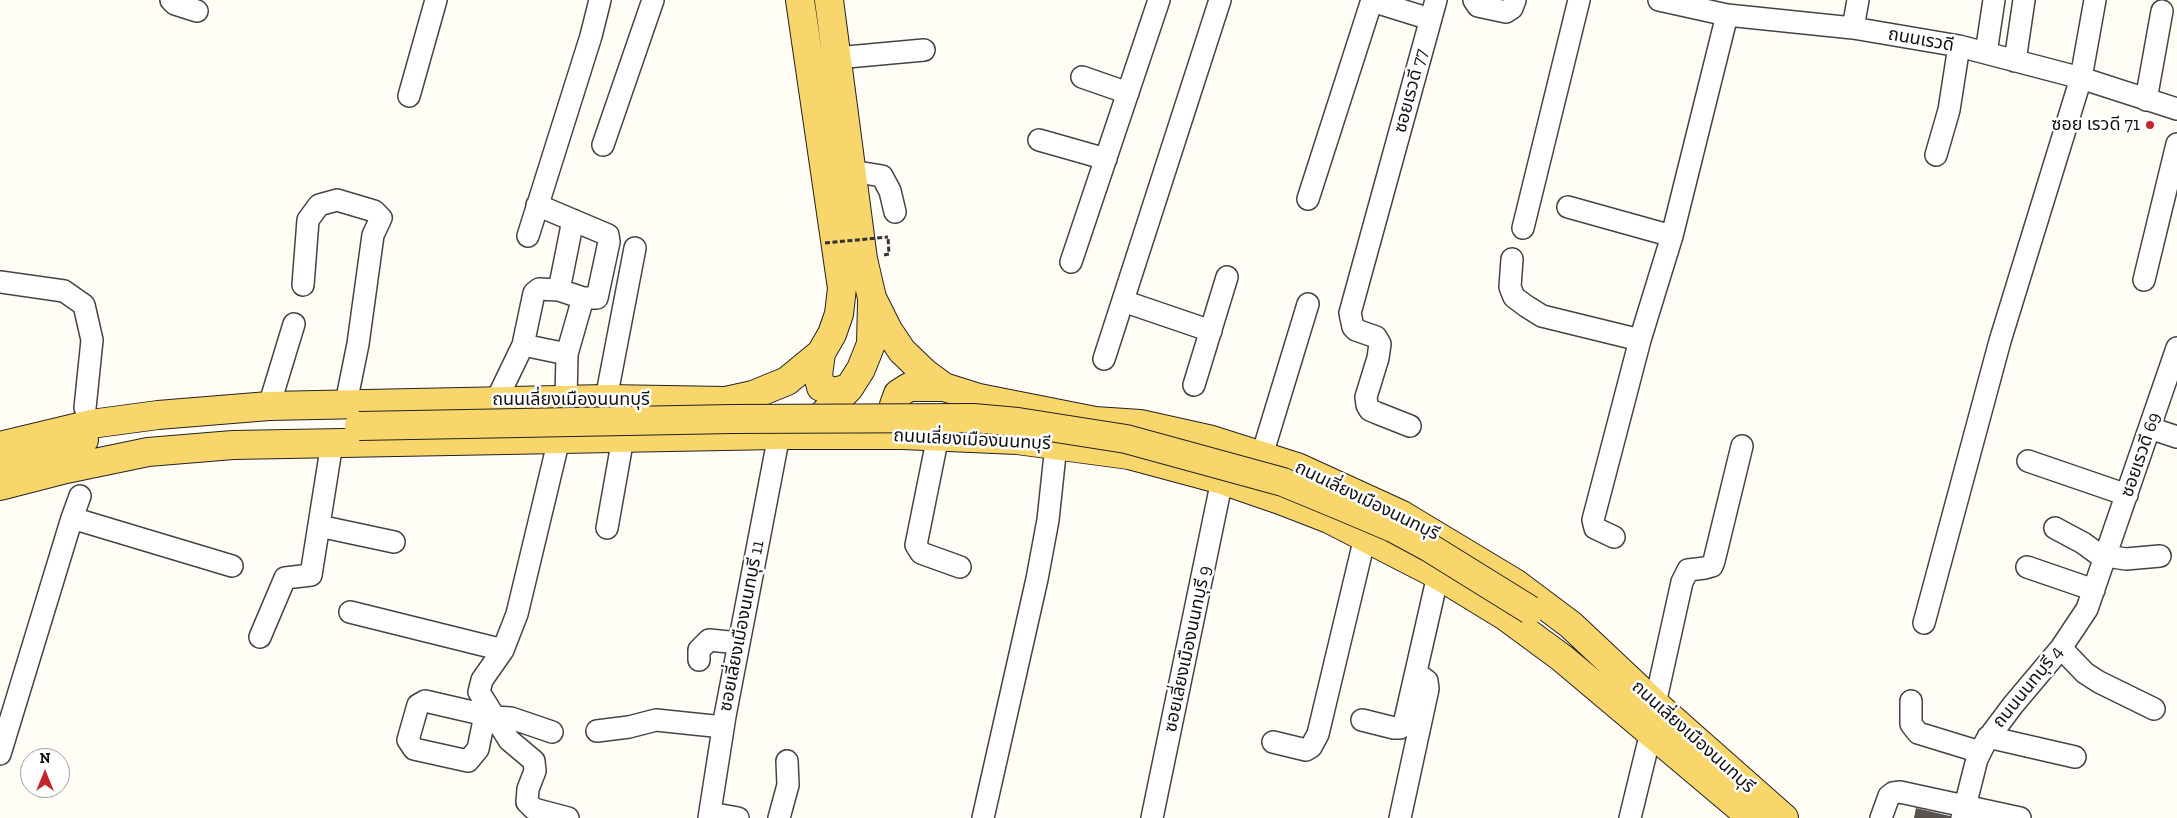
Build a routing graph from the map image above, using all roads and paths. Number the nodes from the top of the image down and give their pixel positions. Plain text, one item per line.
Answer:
1 (171, 0) edge
2 (436, 0) edge
3 (600, 0) edge
4 (653, 0) edge
5 (800, 0) edge
6 (829, 0) edge
7 (1159, 0) edge
8 (1220, 0) edge
9 (1474, 0) edge
10 (1516, 0) edge
11 (1579, 0) edge
12 (1659, 0) edge
13 (1858, 0) edge
14 (1994, 0) edge
15 (2024, 0) edge
16 (2095, 0) edge
17 (1372, 1) edge
18 (1433, 10) edge
19 (1768, 10) edge
20 (2162, 10) dead end
21 (197, 11) dead end
22 (1727, 16) junction
23 (1853, 28) junction
24 (1959, 46) junction
25 (924, 50) dead end
26 (1986, 52) junction
27 (836, 58) junction
28 (2015, 61) junction
29 (1082, 77) dead end
30 (2081, 78) junction
31 (1128, 93) junction
32 (409, 96) dead end
33 (2146, 100) junction
34 (2177, 109) edge
35 (1039, 140) dead end
36 (2177, 144) edge
37 (603, 145) dead end
38 (1936, 155) dead end
39 (1106, 159) junction
40 (852, 171) junction
41 (1308, 199) dead end
42 (537, 205) junction
43 (1568, 207) dead end
44 (895, 212) dead end
45 (573, 220) junction
46 (1523, 228) dead end
47 (528, 236) dead end
48 (1672, 236) junction
49 (825, 243) dead end
50 (635, 248) dead end
51 (889, 254) dead end
52 (1512, 260) dead end
53 (1071, 262) dead end
54 (1227, 277) dead end
55 (2144, 280) dead end
56 (0, 282) edge
57 (303, 285) dead end
58 (560, 290) junction
59 (583, 298) junction
60 (872, 298) junction
61 (1123, 301) junction
62 (1308, 304) dead end
63 (294, 324) dead end
64 (1211, 331) junction
65 (1640, 340) junction
66 (523, 345) junction
67 (2177, 348) edge
68 (821, 353) junction
69 (568, 354) junction
70 (1104, 358) dead end
71 (2173, 372) edge
72 (1194, 385) dead end
73 (944, 387) junction
74 (848, 388) junction
75 (606, 399) junction
76 (566, 400) junction
77 (496, 401) junction
78 (269, 406) junction
79 (85, 408) dead end
80 (353, 414) junction
81 (158, 415) junction
82 (1410, 426) dead end
83 (2150, 428) junction
84 (791, 435) junction
85 (935, 436) junction
86 (2177, 437) edge
87 (623, 438) junction
88 (559, 439) junction
89 (332, 443) junction
90 (1056, 445) junction
91 (0, 446) edge
92 (1742, 446) dead end
93 (1265, 447) junction
94 (35, 457) junction
95 (2028, 462) dead end
96 (1222, 480) junction
97 (5, 482) edge
98 (2127, 495) junction
99 (80, 496) dead end
100 (72, 518) junction
101 (319, 526) junction
102 (607, 528) dead end
103 (2054, 528) dead end
104 (1365, 537) junction
105 (1614, 537) dead end
106 (394, 542) dead end
107 (2160, 556) dead end
108 (2106, 559) junction
109 (232, 566) dead end
110 (960, 567) dead end
111 (2027, 567) dead end
112 (1438, 575) junction
113 (2094, 590) junction
114 (350, 612) dead end
115 (1924, 623) dead end
116 (260, 637) dead end
117 (739, 643) junction
118 (2061, 648) junction
119 (503, 650) junction
120 (1605, 657) junction
121 (699, 660) dead end
122 (1416, 673) junction
123 (1910, 701) dead end
124 (1655, 704) junction
125 (2154, 709) dead end
126 (489, 716) junction
127 (1362, 720) dead end
128 (723, 727) junction
129 (597, 731) dead end
130 (552, 732) dead end
131 (1651, 732) junction
132 (1273, 742) dead end
133 (1984, 745) junction
134 (0, 754) edge
135 (2075, 756) dead end
136 (787, 761) dead end
137 (1964, 811) edge
138 (1745, 815) edge
139 (709, 816) edge
140 (568, 818) edge
141 (738, 818) edge
142 (779, 818) edge
143 (983, 818) edge
144 (1152, 818) edge
145 (1400, 818) edge
146 (1630, 818) edge
147 (1784, 818) edge
148 (1881, 818) edge
149 (2020, 818) edge

1 - 21 street
2 - 32 street
3 - 42 street
4 - 37 street
5 - 68 main road, ถนนเลี่ยงเมืองนนทบุรี
6 - 27 main road, ถนนเลี่ยงเมืองนนทบุรี
7 - 31 street
8 - 61 street
9 - 10 street
11 - 46 street
12 - 22 street, ถนนเรวดี
13 - 23 street
14 - 26 street
15 - 28 street
16 - 30 street
17 - 18 street
17 - 41 street
18 - 82 street, ซอยเรวดี 77
19 - 22 street, ถนนเรวดี
19 - 23 street, ถนนเรวดี
20 - 33 street
22 - 48 street
23 - 24 street, ถนนเรวดี
24 - 26 street, ถนนเรวดี
24 - 38 street
25 - 27 street
26 - 28 street, ถนนเรวดี
27 - 40 main road, ถนนเลี่ยงเมืองนนทบุรี
28 - 30 street, ถนนเรวดี
29 - 31 street
30 - 33 street, ถนนเรวดี
30 - 115 street
31 - 39 street
33 - 34 street, ถนนเรวดี
35 - 39 street
36 - 55 street
39 - 53 street
40 - 44 street
40 - 60 main road, ถนนเลี่ยงเมืองนนทบุรี
42 - 45 street
42 - 47 street
43 - 48 street
45 - 58 street
45 - 59 street
48 - 65 street
49 - 51 path, bridge
50 - 75 street
52 - 65 street
54 - 64 street
56 - 79 street
57 - 80 street
58 - 59 street
58 - 66 street
59 - 69 street
60 - 73 main road, ถนนเลี่ยงเมืองนนทบุรี
60 - 74 main road, ถนนเลี่ยงเมืองนนทบุรี
61 - 64 street
61 - 70 street
62 - 93 street
63 - 78 street
64 - 72 street
65 - 105 street
66 - 69 street
66 - 77 street
67 - 71 street, ซอยเรวดี 69
68 - 74 main road
68 - 75 main road, ถนนเลี่ยงเมืองนนทบุรี
69 - 76 street
71 - 83 street, ซอยเรวดี 69
73 - 85 main road
73 - 93 main road, ถนนเลี่ยงเมืองนนทบุรี
74 - 84 main road, ถนนเลี่ยงเมืองนนทบุรี
75 - 76 main road, ถนนเลี่ยงเมืองนนทบุรี
76 - 77 main road, ถนนเลี่ยงเมืองนนทบุรี
77 - 80 main road, ถนนเลี่ยงเมืองนนทบุรี
78 - 80 main road, ถนนเลี่ยงเมืองนนทบุรี
78 - 81 main road, ถนนเลี่ยงเมืองนนทบุรี
80 - 94 main road
80 - 120 main road, bridge
81 - 91 main road, ถนนเลี่ยงเมืองนนทบุรี
81 - 94 main road, ถนนเลี่ยงเมืองนนทบุรี
83 - 86 street
83 - 98 street, ซอยเรวดี 69
84 - 85 main road, ถนนเลี่ยงเมืองนนทบุรี
84 - 87 main road, ถนนเลี่ยงเมืองนนทบุรี
84 - 117 street, ซอยเลี่ยงเมืองนนทบุรี 11
85 - 90 main road, ถนนเลี่ยงเมืองนนทบุรี
85 - 110 street
87 - 88 main road, ถนนเลี่ยงเมืองนนทบุรี
87 - 102 street
88 - 89 main road, ถนนเลี่ยงเมืองนนทบุรี
88 - 119 street
89 - 97 main road, ถนนเลี่ยงเมืองนนทบุรี
89 - 101 street
90 - 96 main road, ถนนเลี่ยงเมืองนนทบุรี
90 - 143 street
92 - 124 street
93 - 120 main road, ถนนเลี่ยงเมืองนนทบุรี
94 - 97 main road, ถนนเลี่ยงเมืองนนทบุรี
95 - 98 street
96 - 104 main road, ถนนเลี่ยงเมืองนนทบุรี
96 - 144 street, ซอยเลี่ยงเมืองนนทบุรี 9
98 - 108 street, ซอยเรวดี 69
99 - 100 street
100 - 109 street
100 - 134 street
101 - 106 street
101 - 116 street
103 - 108 street
104 - 112 main road, ถนนเลี่ยงเมืองนนทบุรี
104 - 132 street
107 - 108 street
108 - 113 street, ถนนนนทบุรี 4
111 - 113 street
112 - 122 street
112 - 131 main road, ถนนเลี่ยงเมืองนนทบุรี
113 - 118 street, ถนนนนทบุรี 4
114 - 119 street
117 - 121 street
117 - 128 street, ซอยเลี่ยงเมืองนนทบุรี 11
118 - 125 street
118 - 133 street, ถนนนนทบุรี 4
119 - 126 street
120 - 124 main road, ถนนเลี่ยงเมืองนนทบุรี
122 - 127 street
122 - 145 street
123 - 133 street
124 - 147 main road, ถนนเลี่ยงเมืองนนทบุรี
126 - 130 street
126 - 140 street
128 - 129 street
128 - 139 street, ซอยเลี่ยงเมืองนนทบุรี 11
131 - 138 main road, ถนนเลี่ยงเมืองนนทบุรี
131 - 146 street
133 - 135 street
133 - 137 street, ถนนนนทบุรี 4
136 - 142 street
137 - 148 street
137 - 149 street
139 - 141 street

